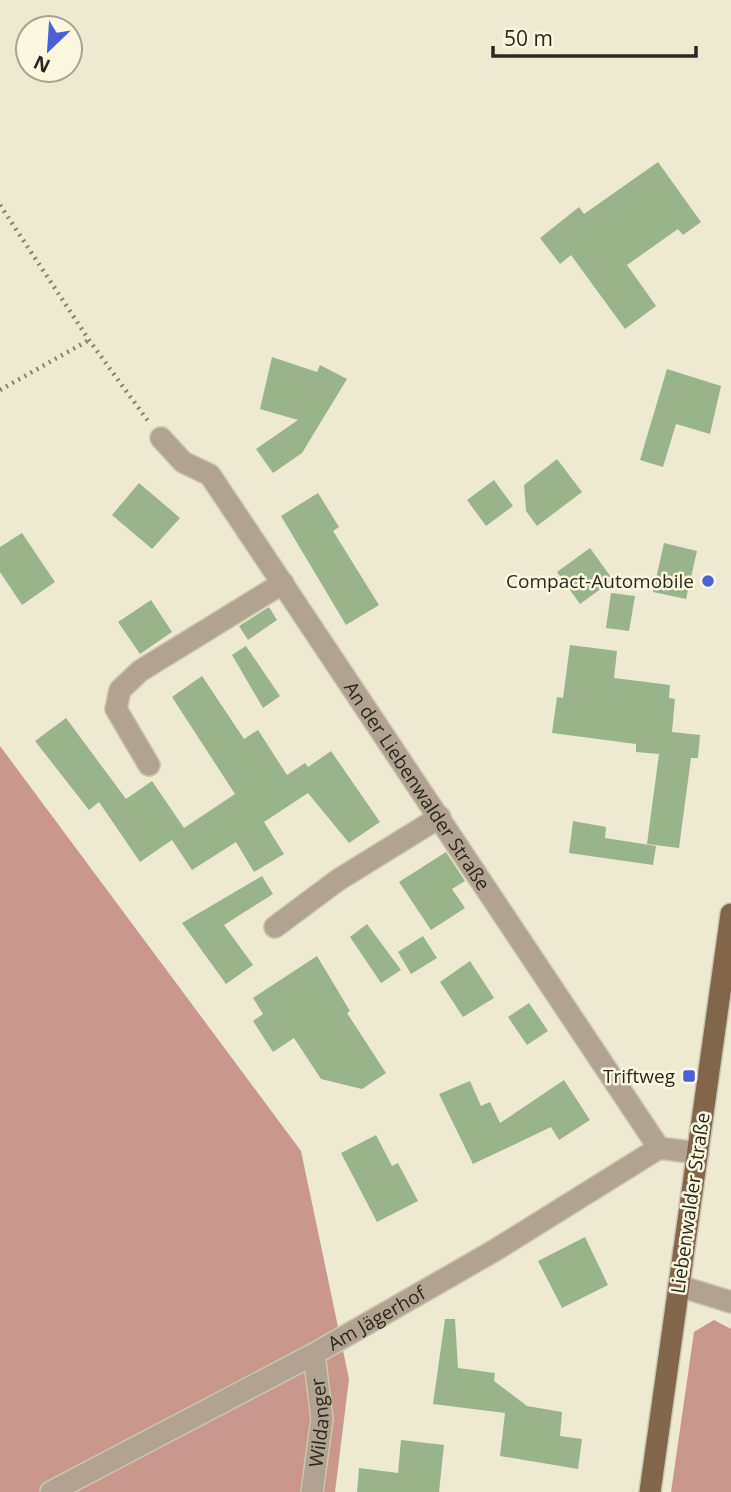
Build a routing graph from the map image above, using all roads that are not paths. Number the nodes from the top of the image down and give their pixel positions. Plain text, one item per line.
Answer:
1 (161, 438) road end
2 (283, 583) junction
3 (149, 765) dead end
4 (440, 817) junction
5 (731, 915) edge
6 (275, 927) dead end
7 (659, 1148) junction
8 (698, 1153) junction
9 (678, 1286) junction
10 (731, 1302) edge
11 (314, 1354) junction
12 (51, 1492) edge
13 (312, 1492) edge
14 (650, 1492) edge

1 - 2 street, An der Liebenwalder Straße
2 - 3 street
2 - 4 street, An der Liebenwalder Straße
4 - 6 street
4 - 7 street, An der Liebenwalder Straße
5 - 8 main road, Liebenwalder Straße
7 - 8 street
7 - 11 street, Am Jägerhof
8 - 9 main road, Liebenwalder Straße
9 - 10 street
9 - 14 main road, Liebenwalder Straße
11 - 12 street, Am Jägerhof
11 - 13 street, Wildanger

